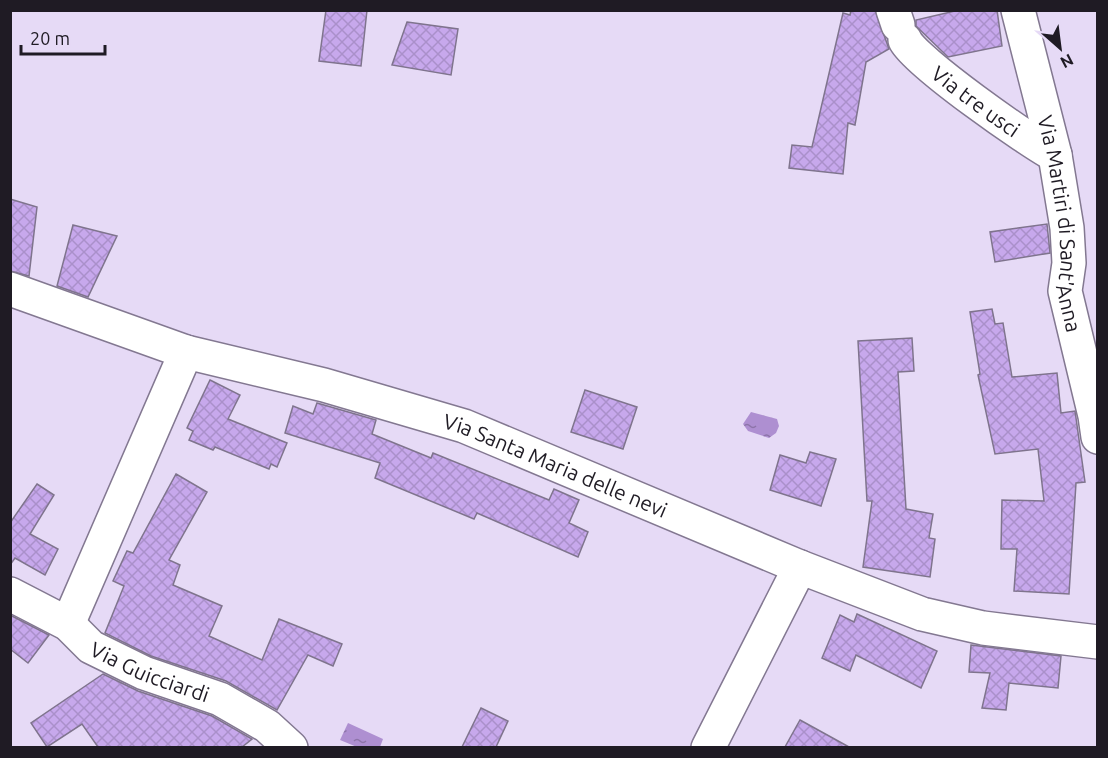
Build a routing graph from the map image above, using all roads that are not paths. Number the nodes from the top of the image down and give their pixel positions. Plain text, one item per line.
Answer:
1 (1017, 10) edge
2 (898, 25) edge
3 (1055, 155) junction
4 (10, 289) edge
5 (186, 352) junction
6 (1098, 437) edge
7 (800, 567) junction
8 (10, 594) edge
9 (68, 624) junction
10 (1098, 642) edge
11 (291, 747) edge
12 (708, 747) edge

1 - 3 street, Via Martiri di Sant'Anna
2 - 3 street, Via tre usci
3 - 6 street, Via Martiri di Sant'Anna
4 - 5 street, Via Santa Maria delle nevi
5 - 7 street, Via Santa Maria delle nevi
5 - 9 street
7 - 10 street, Via Santa Maria delle nevi
7 - 12 street
8 - 9 street, Via Guicciardi
9 - 11 street, Via Guicciardi

